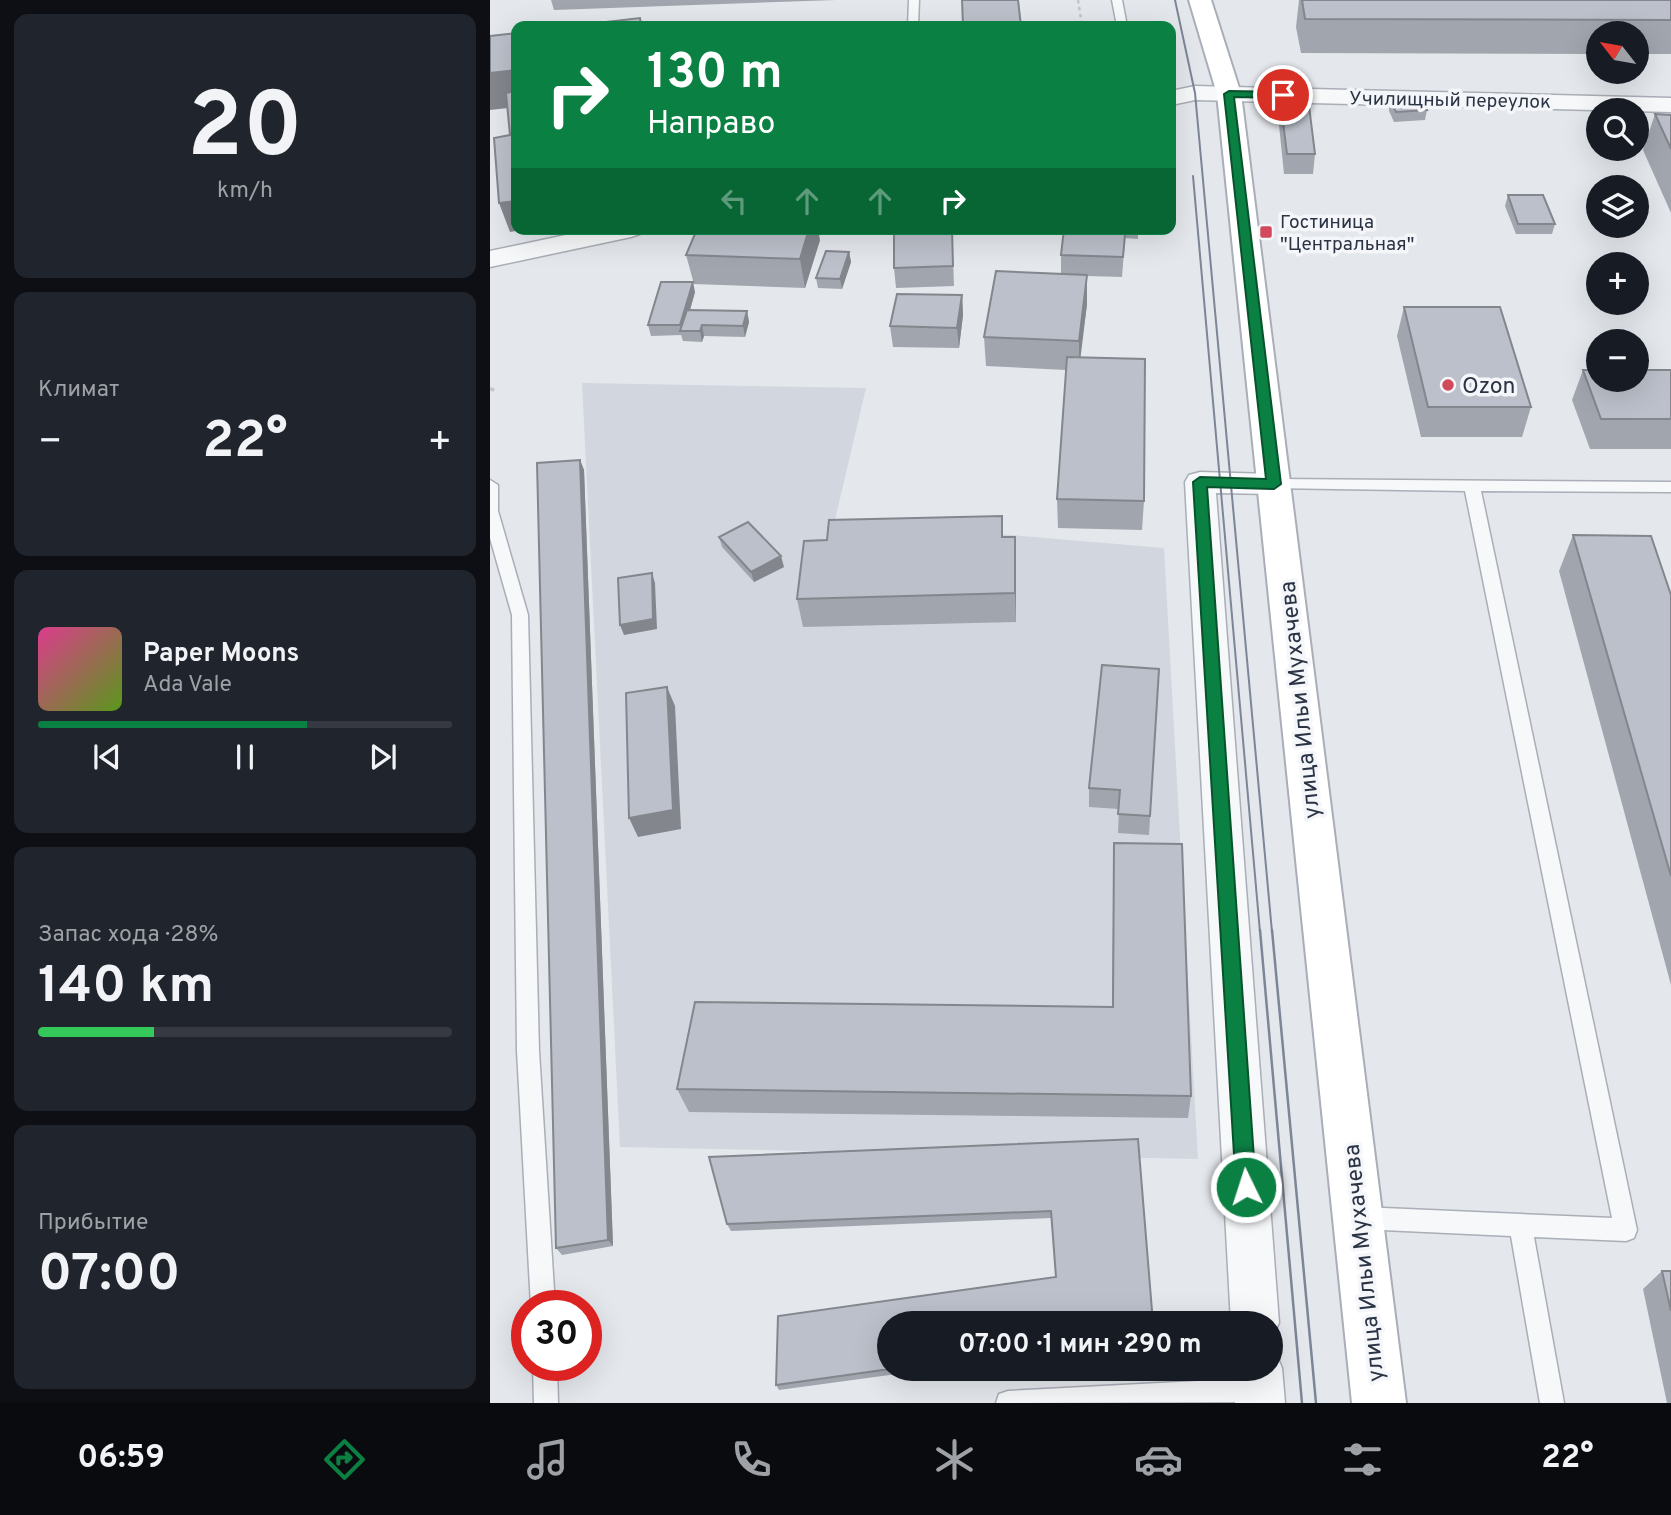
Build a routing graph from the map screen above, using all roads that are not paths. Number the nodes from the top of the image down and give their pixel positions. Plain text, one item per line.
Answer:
1 (914, 0) edge
2 (1117, 0) edge
3 (1200, 0) edge
4 (913, 21) edge
5 (1121, 21) edge
6 (1229, 94) junction
7 (1176, 96) edge
8 (1671, 105) edge
9 (603, 235) edge
10 (490, 259) edge
11 (1274, 484) junction
12 (490, 485) edge
13 (1472, 486) junction
14 (1671, 487) edge
15 (1358, 1217) junction
16 (1520, 1225) junction
17 (542, 1290) edge
18 (1254, 1311) edge
19 (545, 1381) edge
20 (1259, 1387) edge
21 (546, 1403) edge
22 (1008, 1403) edge
23 (1379, 1403) edge
24 (1552, 1403) edge

1 - 4 lane
2 - 5 lane
3 - 6 main road, улица Ильи Мухачева
6 - 7 street, Училищный переулок
6 - 8 street, Училищный переулок
6 - 11 main road, улица Ильи Мухачева
9 - 10 street
11 - 13 lane
11 - 15 main road, улица Ильи Мухачева
11 - 18 street
12 - 17 lane
13 - 14 lane
13 - 16 lane
15 - 16 lane
15 - 23 main road, улица Ильи Мухачева
16 - 24 lane
19 - 21 lane
20 - 22 lane

